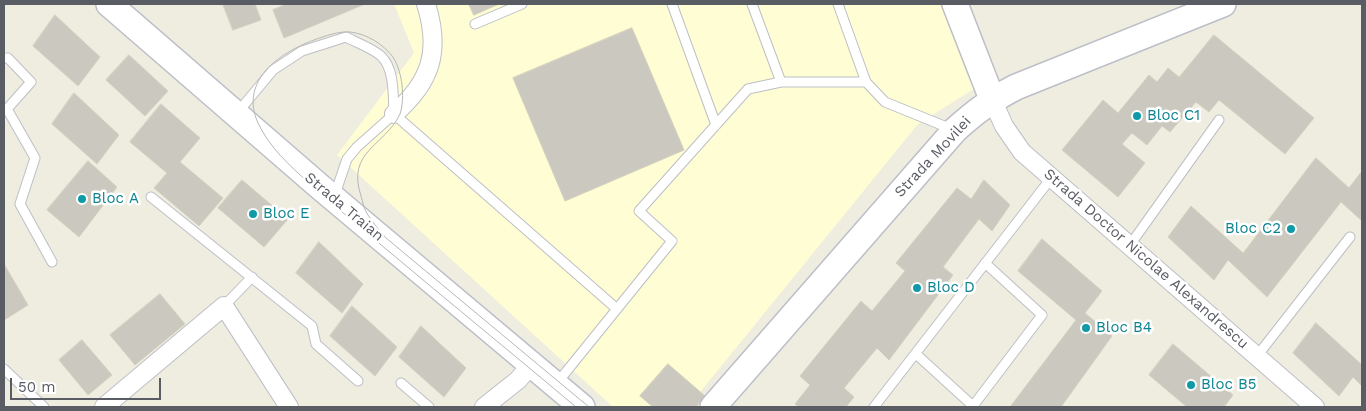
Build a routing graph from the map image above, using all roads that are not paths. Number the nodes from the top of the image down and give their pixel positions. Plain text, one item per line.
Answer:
1 (109, 4) edge
2 (426, 4) edge
3 (522, 4) edge
4 (672, 4) edge
5 (752, 4) edge
6 (838, 4) edge
7 (955, 4) edge
8 (1223, 4) edge
9 (475, 24) dead end
10 (4, 58) edge
11 (781, 82) junction
12 (866, 82) junction
13 (992, 99) junction
14 (5, 109) edge
15 (236, 114) junction
16 (394, 114) junction
17 (1219, 120) dead end
18 (716, 125) junction
19 (955, 130) junction
20 (1052, 177) junction
21 (151, 197) dead end
22 (334, 197) junction
23 (1350, 237) dead end
24 (1130, 245) junction
25 (52, 262) dead end
26 (985, 263) junction
27 (252, 277) junction
28 (224, 306) junction
29 (617, 308) junction
30 (916, 354) junction
31 (1257, 356) junction
32 (531, 365) junction
33 (4, 369) edge
34 (358, 381) dead end
35 (401, 383) dead end
36 (555, 385) junction
37 (1307, 404) edge
38 (44, 407) edge
39 (104, 407) edge
40 (289, 407) edge
41 (430, 407) edge
42 (484, 407) edge
43 (582, 407) edge
44 (713, 407) edge
45 (874, 407) edge

1 - 15 street, Strada Traian
2 - 16 street
3 - 9 lane
4 - 18 lane
5 - 11 lane
6 - 12 lane
7 - 13 street
8 - 13 street, Strada Movilei
10 - 14 lane
11 - 12 lane
11 - 18 lane
12 - 19 lane
13 - 19 street, Strada Movilei
13 - 20 street, Strada Doctor Nicolae Alexandrescu
14 - 25 lane
15 - 16 lane
15 - 22 street, Strada Traian
16 - 22 lane
16 - 29 lane
17 - 24 lane
18 - 29 lane
19 - 44 street, Strada Movilei
20 - 24 street, Strada Doctor Nicolae Alexandrescu
20 - 26 lane
21 - 27 lane
22 - 32 street, Strada Traian
23 - 31 lane
24 - 31 street, Strada Doctor Nicolae Alexandrescu
26 - 30 lane
26 - 30 lane
27 - 28 lane
27 - 34 lane
28 - 39 street
28 - 40 street
29 - 36 lane
30 - 45 lane
31 - 37 street, Strada Doctor Nicolae Alexandrescu
32 - 36 street, Strada Traian
32 - 42 street
33 - 38 lane
35 - 41 lane
36 - 43 street, Strada Traian

